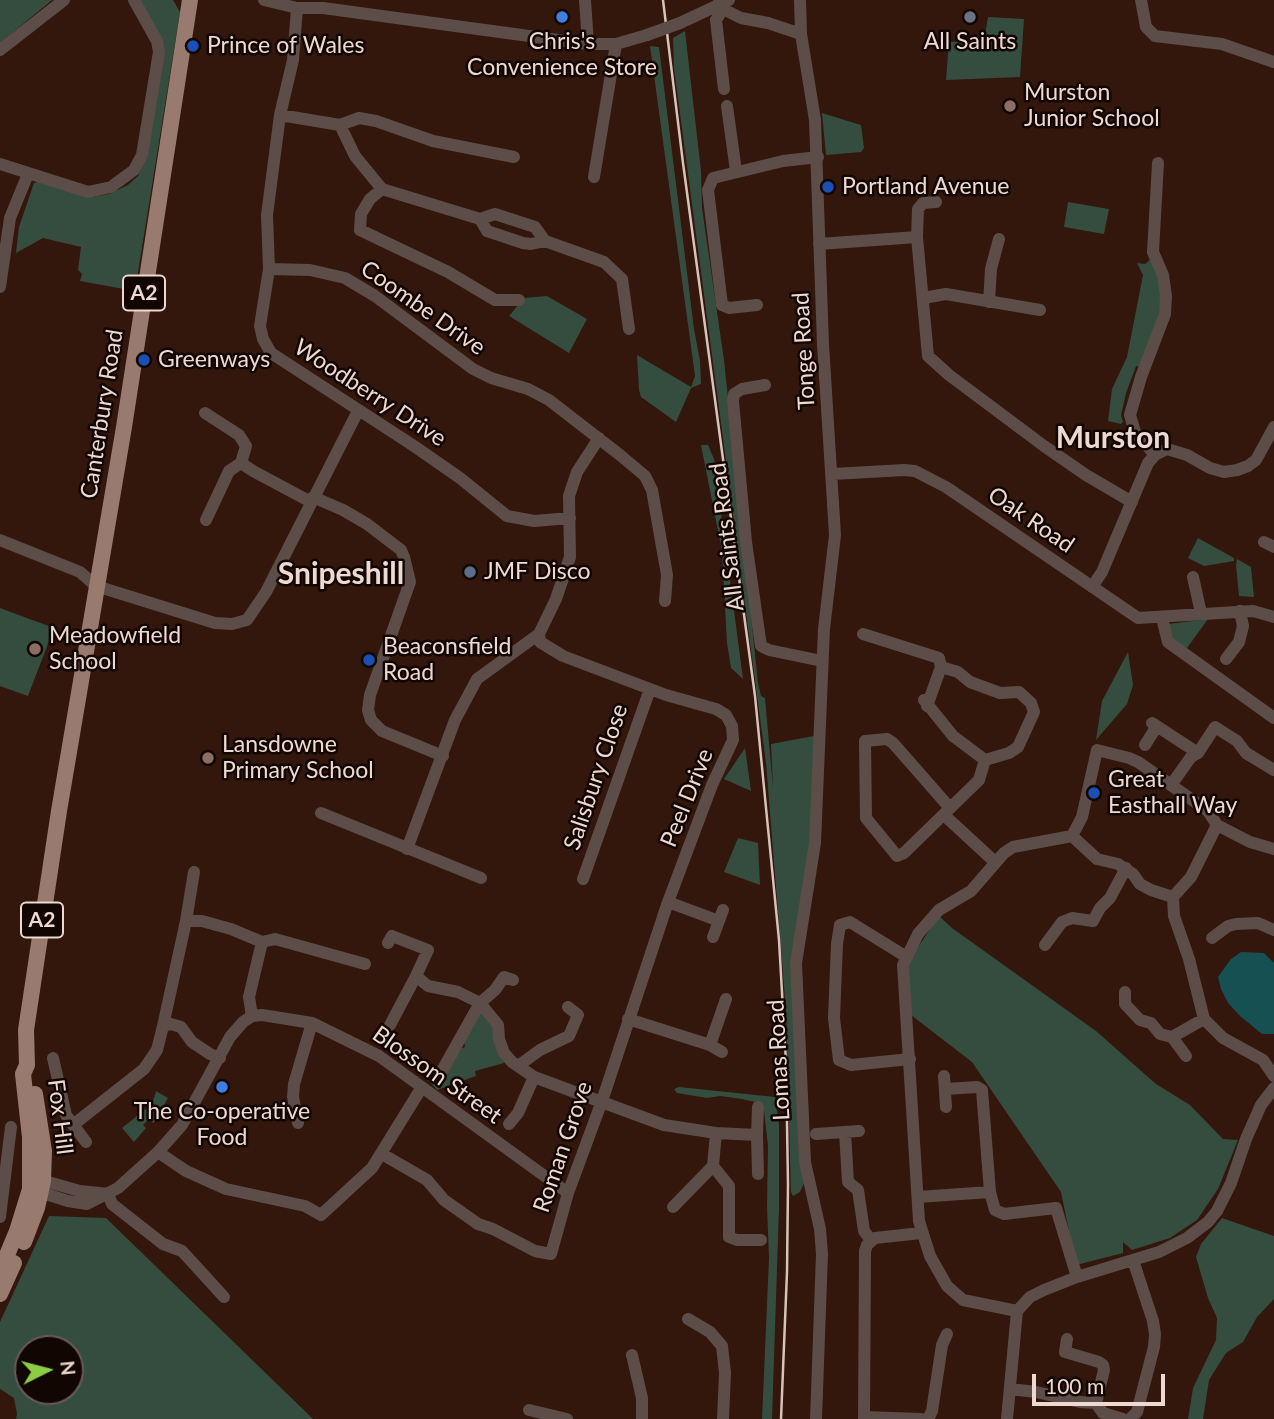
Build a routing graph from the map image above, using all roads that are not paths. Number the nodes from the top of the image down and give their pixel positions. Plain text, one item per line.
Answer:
1 (64, 0) edge
2 (134, 0) edge
3 (190, 0) edge
4 (264, 0) edge
5 (584, 0) edge
6 (800, 0) edge
7 (1141, 0) edge
8 (723, 3) edge
9 (323, 4) edge
10 (297, 8) junction
11 (801, 34) junction
12 (588, 44) junction
13 (616, 44) junction
14 (0, 50) edge
15 (1274, 62) edge
16 (724, 89) dead end
17 (727, 106) dead end
18 (280, 115) junction
19 (340, 125) junction
20 (514, 157) dead end
21 (818, 157) junction
22 (1158, 163) dead end
23 (0, 164) edge
24 (736, 171) junction
25 (28, 174) junction
26 (594, 177) dead end
27 (382, 189) junction
28 (936, 202) dead end
29 (5, 216) edge
30 (480, 219) junction
31 (918, 237) junction
32 (999, 239) dead end
33 (545, 241) junction
34 (819, 244) junction
35 (269, 269) junction
36 (0, 287) edge
37 (923, 298) junction
38 (519, 300) dead end
39 (989, 302) junction
40 (757, 305) dead end
41 (1040, 310) dead end
42 (629, 329) dead end
43 (765, 385) dead end
44 (358, 411) junction
45 (205, 413) dead end
46 (1274, 427) edge
47 (599, 438) junction
48 (1154, 455) junction
49 (242, 463) junction
50 (833, 474) junction
51 (312, 499) junction
52 (1132, 502) junction
53 (570, 518) junction
54 (206, 520) dead end
55 (0, 540) edge
56 (1193, 577) dead end
57 (96, 586) junction
58 (1092, 587) junction
59 (665, 601) dead end
60 (1240, 611) junction
61 (1201, 613) junction
62 (1274, 617) edge
63 (1162, 618) junction
64 (539, 634) junction
65 (863, 634) dead end
66 (1226, 659) dead end
67 (822, 661) junction
68 (941, 667) junction
69 (650, 689) junction
70 (823, 699) joint
71 (1274, 718) edge
72 (1145, 745) dead end
73 (1198, 753) junction
74 (443, 756) junction
75 (985, 760) junction
76 (1274, 769) edge
77 (1171, 785) junction
78 (947, 812) junction
79 (321, 813) dead end
80 (1217, 825) junction
81 (1072, 836) junction
82 (407, 849) junction
83 (1274, 849) edge
84 (995, 862) junction
85 (1126, 868) junction
86 (194, 872) dead end
87 (481, 878) dead end
88 (583, 879) dead end
89 (1173, 897) junction
90 (668, 902) junction
91 (186, 921) junction
92 (1093, 921) junction
93 (1274, 930) edge
94 (1096, 935) dead end
95 (713, 937) dead end
96 (1212, 938) dead end
97 (262, 942) junction
98 (388, 943) dead end
99 (1045, 945) dead end
100 (905, 956) junction
101 (365, 964) dead end
102 (416, 976) junction
103 (513, 980) dead end
104 (480, 1003) junction
105 (720, 1003) dead end
106 (1122, 1003) dead end
107 (568, 1007) dead end
108 (252, 1016) junction
109 (390, 1016) dead end
110 (628, 1018) junction
111 (1204, 1018) junction
112 (312, 1023) junction
113 (163, 1026) junction
114 (1172, 1037) junction
115 (710, 1045) junction
116 (722, 1052) dead end
117 (617, 1055) joint
118 (1186, 1056) dead end
119 (220, 1058) junction
120 (53, 1059) dead end
121 (909, 1059) junction
122 (518, 1066) junction
123 (443, 1069) dead end
124 (944, 1076) dead end
125 (1274, 1076) edge
126 (534, 1077) junction
127 (422, 1087) junction
128 (1274, 1088) edge
129 (945, 1089) junction
130 (602, 1101) junction
131 (758, 1107) dead end
132 (946, 1107) dead end
133 (298, 1123) dead end
134 (509, 1124) dead end
135 (73, 1125) junction
136 (11, 1128) dead end
137 (859, 1131) dead end
138 (845, 1132) junction
139 (716, 1133) junction
140 (816, 1134) dead end
141 (757, 1135) junction
142 (86, 1142) dead end
143 (158, 1152) junction
144 (382, 1154) junction
145 (713, 1166) junction
146 (758, 1174) dead end
147 (36, 1185) junction
148 (990, 1192) junction
149 (568, 1193) junction
150 (108, 1194) junction
151 (918, 1197) junction
152 (673, 1208) dead end
153 (0, 1217) edge
154 (921, 1233) junction
155 (871, 1240) junction
156 (761, 1241) dead end
157 (8, 1255) edge
158 (1133, 1260) junction
159 (0, 1272) edge
160 (1077, 1277) junction
161 (0, 1294) edge
162 (224, 1297) dead end
163 (1017, 1311) junction
164 (688, 1319) dead end
165 (948, 1334) dead end
166 (1067, 1339) dead end
167 (632, 1355) dead end
168 (1010, 1389) junction
169 (1096, 1403) junction
170 (529, 1410) dead end
171 (864, 1418) edge
172 (567, 1419) edge
173 (642, 1419) edge
174 (723, 1419) edge
175 (816, 1419) edge
176 (921, 1419) edge
177 (928, 1419) edge
178 (1007, 1419) edge
179 (1124, 1419) edge
180 (1130, 1419) edge

1 - 14 street
2 - 25 street
3 - 57 main road, Canterbury Road / A2
4 - 10 street
5 - 12 street
6 - 11 street, Tonge Road
7 - 15 street
8 - 11 street
8 - 13 street, bridge
8 - 16 street
9 - 10 street
9 - 12 street
10 - 18 street, Woodberry Drive
11 - 21 street, Tonge Road
12 - 13 street
13 - 26 street
17 - 24 street
18 - 19 street
18 - 35 street, Woodberry Drive
19 - 20 street
19 - 27 street
21 - 24 street
21 - 34 street, Tonge Road
22 - 48 street
23 - 25 street
24 - 40 street
25 - 29 street
27 - 30 street
27 - 38 street
28 - 31 street
29 - 36 street
30 - 33 street
30 - 33 street
31 - 34 street
31 - 37 street
32 - 39 street
33 - 42 street
34 - 50 street, Tonge Road
35 - 44 street, Woodberry Drive
35 - 47 street, Coombe Drive
37 - 39 street
37 - 52 street
39 - 41 street
43 - 67 street, All Saints Road
44 - 51 street
44 - 53 street, Woodberry Drive
45 - 49 street
46 - 48 street
47 - 53 street
47 - 59 street, Coombe Drive
48 - 52 street
49 - 51 street
49 - 54 street
50 - 58 street, Oak Road
50 - 67 street, Tonge Road
51 - 57 street
51 - 74 street
52 - 58 street
53 - 64 street
55 - 57 street
56 - 61 street
57 - 147 main road, Fox Hill / A2
58 - 63 street, Oak Road
60 - 61 street, Oak Road
60 - 62 street, Oak Road
60 - 66 street
61 - 63 street, Oak Road
63 - 71 street
64 - 69 street, Peel Drive
64 - 74 street
65 - 68 street
67 - 70 street, Tonge Road
68 - 75 street
68 - 75 street
69 - 88 street, Salisbury Close
69 - 90 street, Peel Drive
70 - 175 street, Lomas Road
72 - 73 street
73 - 76 street
73 - 77 street
74 - 82 street
75 - 78 street
77 - 80 street
77 - 81 street
78 - 78 street
78 - 84 street
79 - 82 street
80 - 83 street
80 - 89 street
81 - 84 street
81 - 85 street
82 - 87 street
84 - 100 street
85 - 89 street
85 - 92 street
86 - 91 street
89 - 111 street
90 - 95 street
90 - 110 street, Peel Drive
91 - 97 street
91 - 113 street
92 - 94 street
92 - 99 street
93 - 96 street
97 - 101 street
97 - 108 street
98 - 102 street
100 - 121 street
100 - 121 street
102 - 104 street
102 - 109 street
103 - 104 street
104 - 122 street
104 - 123 street
105 - 115 street
106 - 114 street
107 - 122 street
108 - 112 street, Blossom Street
108 - 119 street
110 - 115 street
110 - 117 street, Peel Drive
111 - 114 street
111 - 125 street
112 - 127 street, Blossom Street
112 - 133 street
113 - 119 street
113 - 135 street
114 - 118 street
115 - 116 street
117 - 130 street, Roman Grove
119 - 143 street
120 - 135 street
121 - 151 street
122 - 126 street
124 - 129 street
126 - 130 street
126 - 134 street
127 - 144 street
127 - 149 street, Blossom Street
128 - 158 street
129 - 132 street
129 - 148 street
130 - 139 street
130 - 149 street, Roman Grove
131 - 141 street
135 - 142 street
136 - 153 street
137 - 138 street
138 - 140 street
138 - 155 street
139 - 141 street
139 - 145 street
141 - 146 street
143 - 144 street
143 - 150 street
144 - 149 street, Roman Grove
145 - 152 street
145 - 156 street
147 - 150 street
147 - 157 main road, Fox Hill / A2
148 - 151 street
148 - 160 street
150 - 162 street
151 - 154 street
154 - 155 street
154 - 163 street
155 - 171 street
157 - 159 main road, Fox Hill / A2
157 - 161 main road, Fox Hill / A2
158 - 160 street
158 - 180 street
160 - 163 street
163 - 168 street
164 - 174 street
165 - 177 street
166 - 169 street
167 - 173 street
168 - 169 street
168 - 178 street
169 - 179 street
170 - 172 street
171 - 176 street

